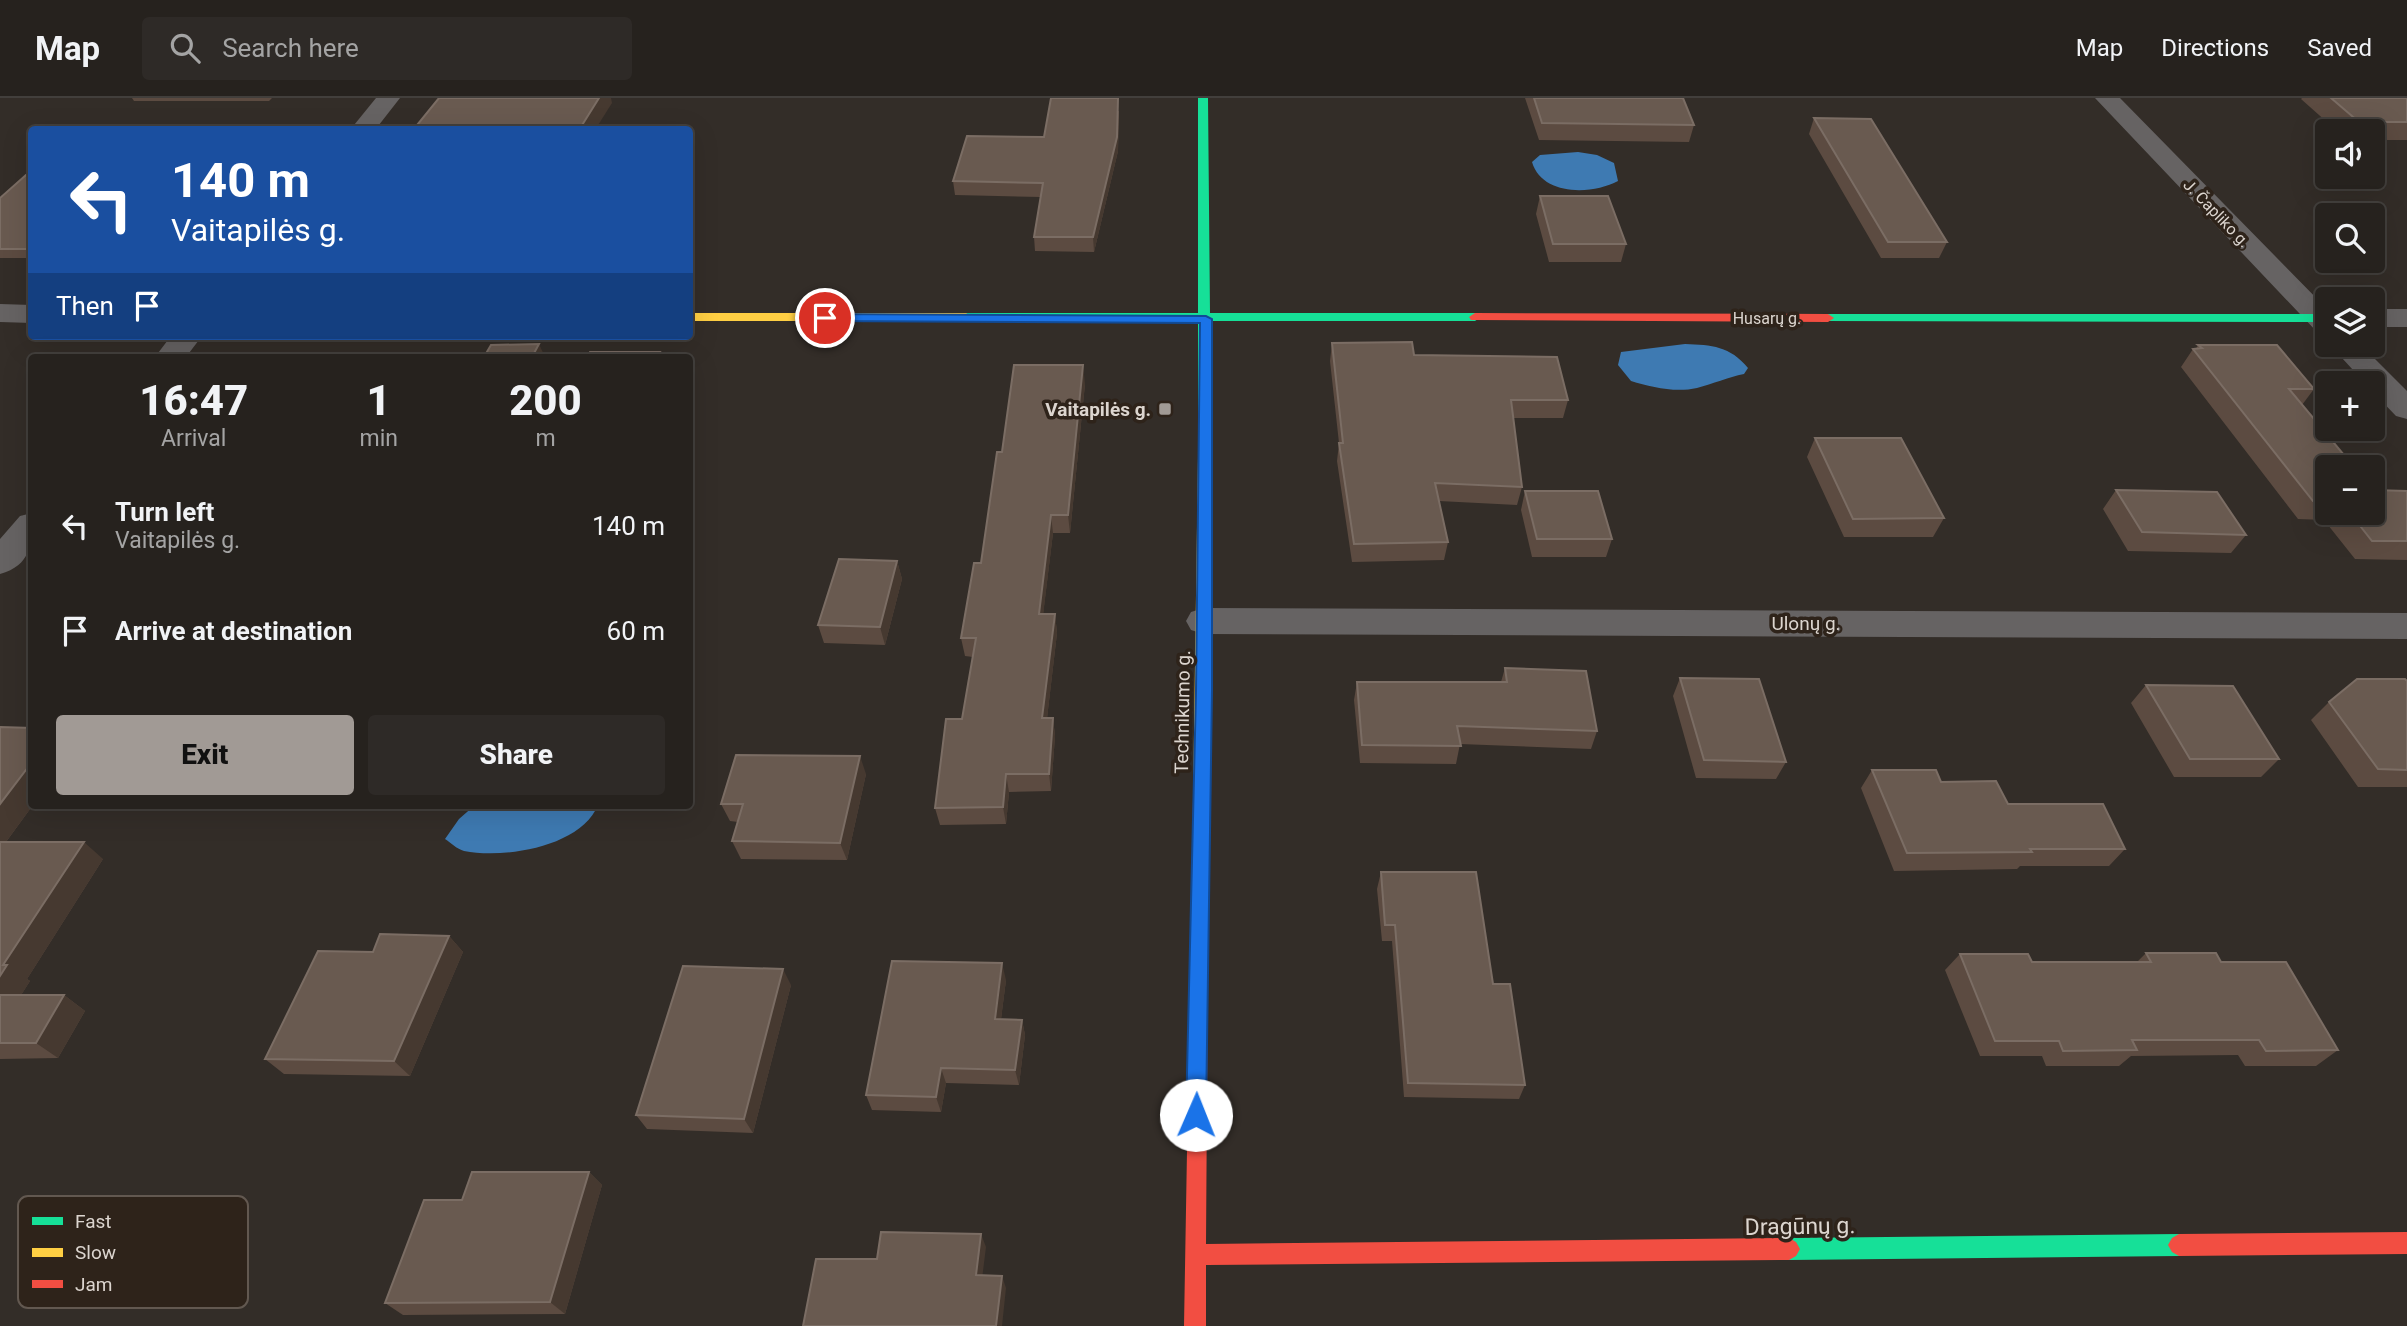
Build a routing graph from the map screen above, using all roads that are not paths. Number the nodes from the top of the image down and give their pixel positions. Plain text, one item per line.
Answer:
1 (388, 98) edge
2 (1203, 98) edge
3 (2107, 98) edge
4 (365, 126) edge
5 (2315, 312) edge
6 (0, 313) edge
7 (28, 314) edge
8 (693, 317) edge
9 (2385, 318) edge
10 (2407, 318) edge
11 (1206, 319) junction
12 (2315, 321) edge
13 (184, 340) edge
14 (172, 354) edge
15 (2357, 357) edge
16 (2407, 409) edge
17 (28, 529) edge
18 (0, 562) edge
19 (1204, 621) junction
20 (2407, 626) edge
21 (2407, 1243) edge
22 (1194, 1255) junction
23 (1195, 1326) edge

1 - 4 street
2 - 11 street, Technikumo g.
3 - 5 street, J. Čapliko g.
6 - 7 street
8 - 11 street
9 - 10 street
11 - 12 street, Husarų g.
11 - 19 street, Technikumo g.
13 - 14 street
15 - 16 street
17 - 18 street
19 - 20 street, Ulonų g.
19 - 22 street, Technikumo g.
21 - 22 street, Dragūnų g.
22 - 23 street, Technikumo g.

